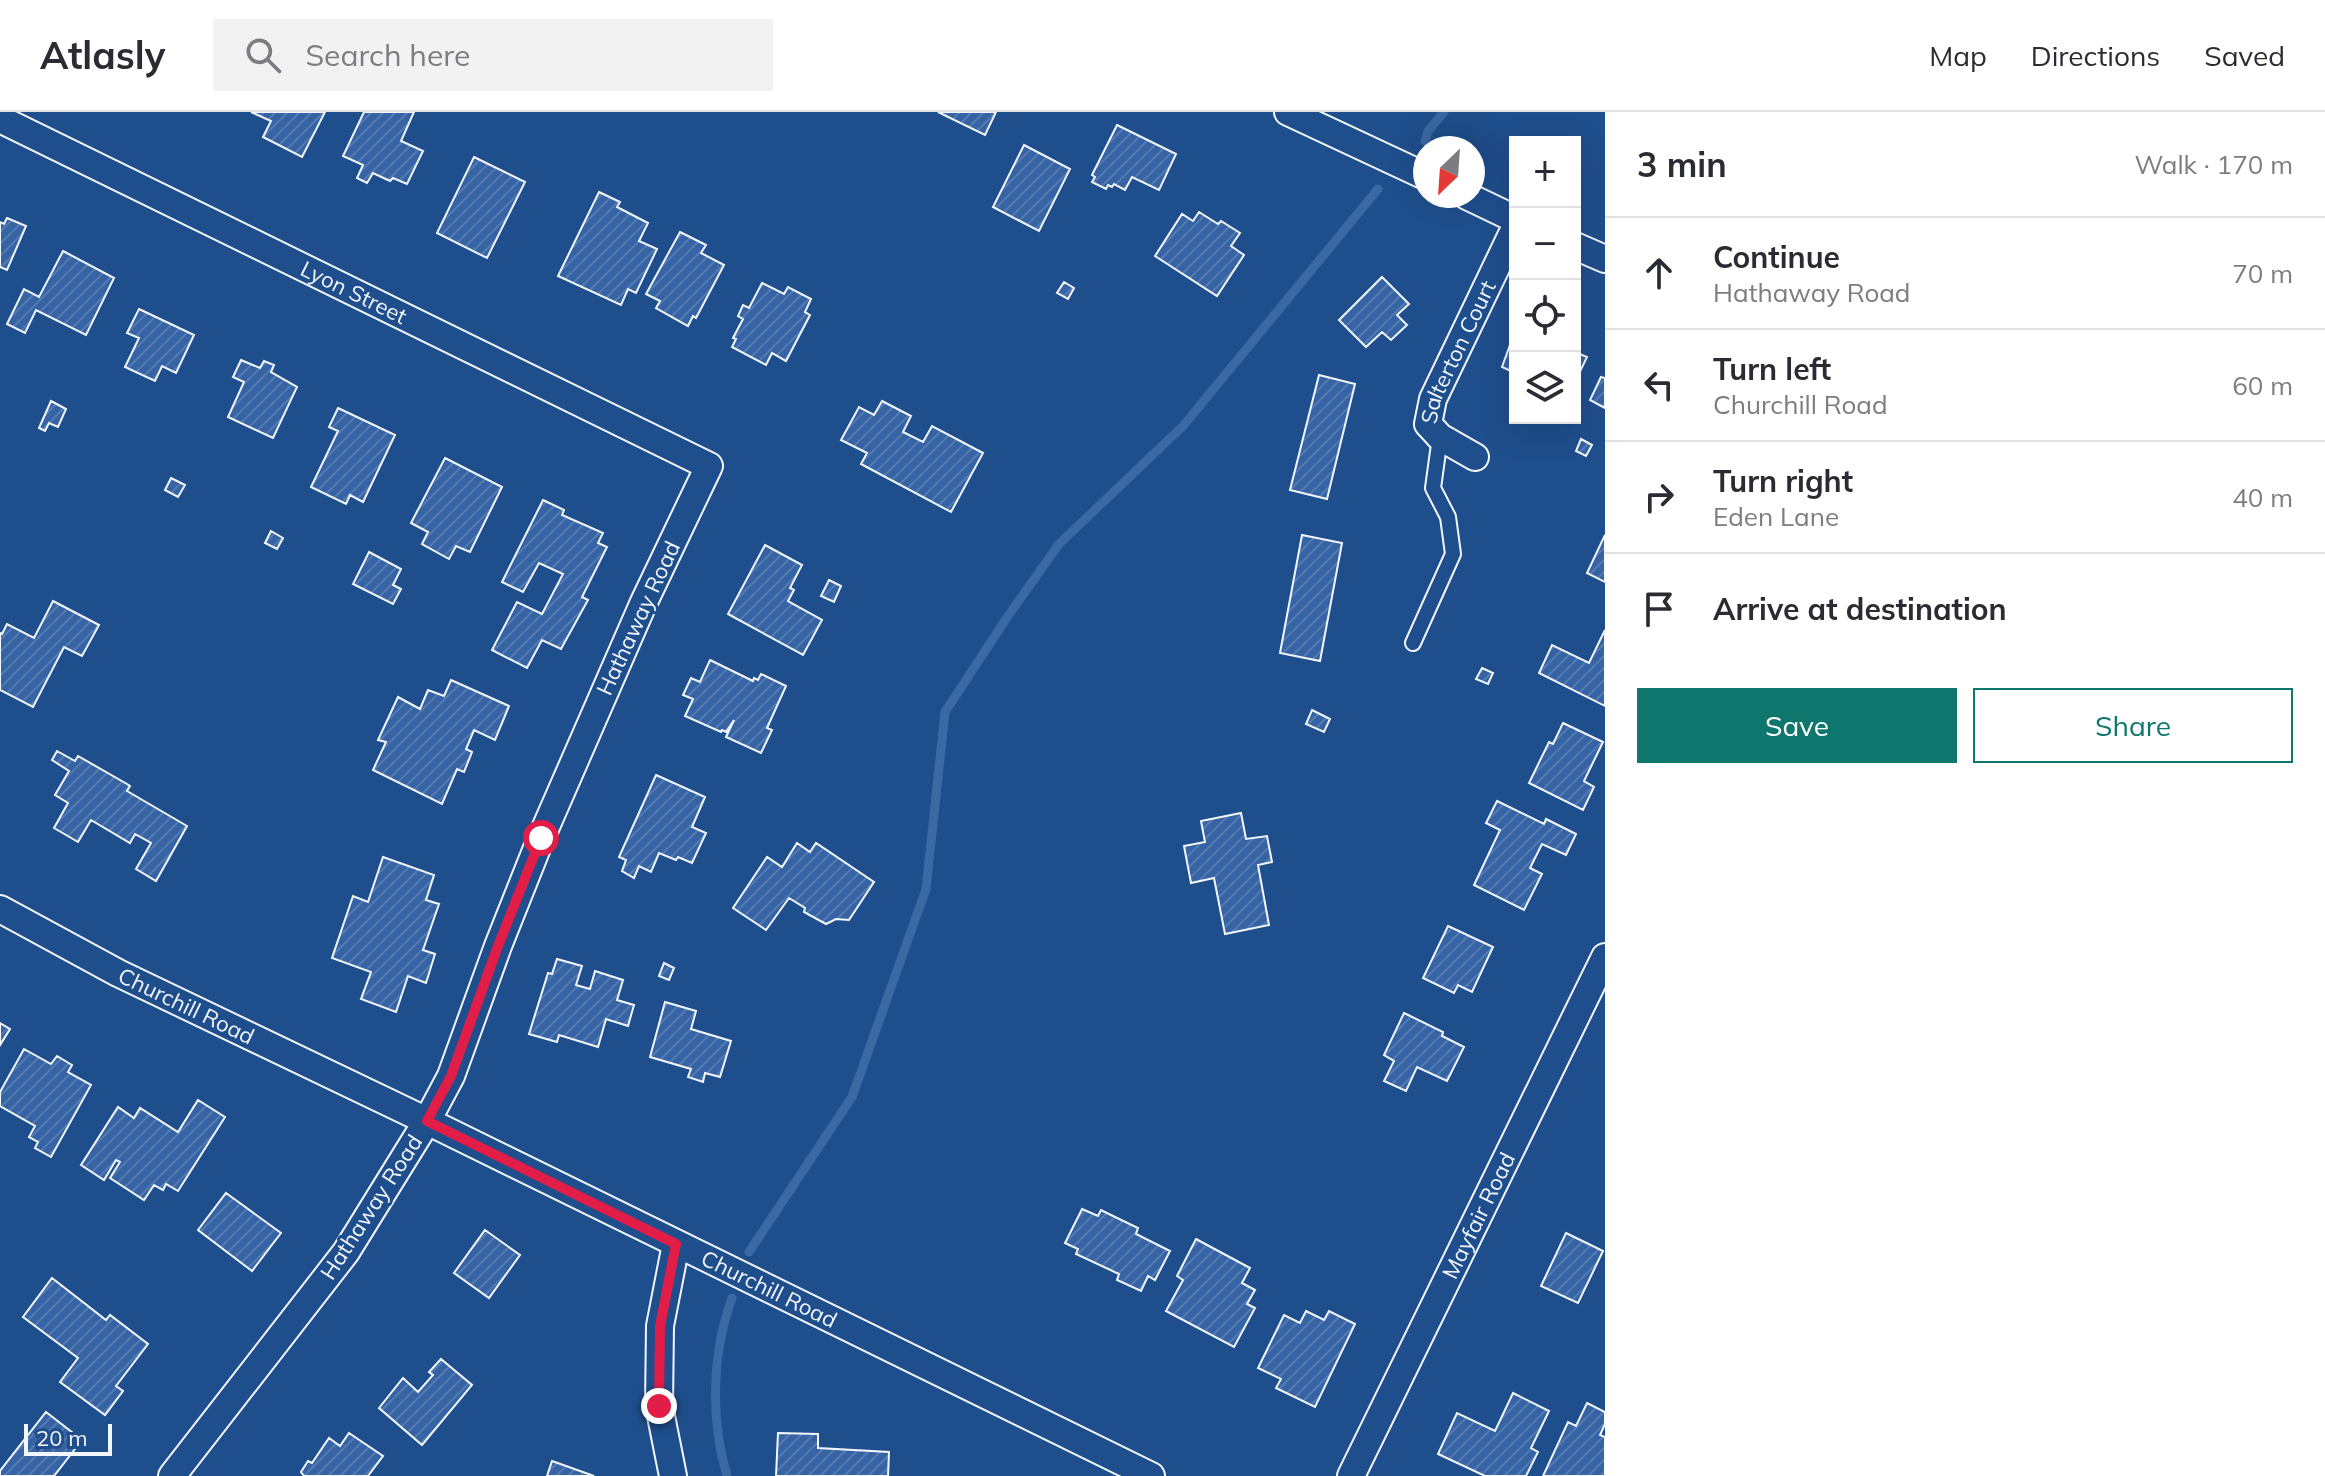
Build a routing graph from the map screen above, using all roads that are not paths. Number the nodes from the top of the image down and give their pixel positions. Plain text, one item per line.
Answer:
1 (1288, 112) edge
2 (0, 119) edge
3 (1413, 170) edge
4 (1485, 205) edge
5 (1509, 216) edge
6 (1509, 241) edge
7 (1581, 249) edge
8 (1605, 259) edge
9 (1440, 437) junction
10 (1475, 457) dead end
11 (709, 466) joint
12 (1413, 643) dead end
13 (0, 909) edge
14 (1605, 957) edge
15 (427, 1121) junction
16 (676, 1244) junction
17 (172, 1476) edge
18 (673, 1476) edge
19 (1151, 1476) edge
20 (1351, 1476) edge

1 - 3 street
2 - 11 street, Lyon Street
4 - 5 street
6 - 9 street, Salterton Court
7 - 8 street
9 - 10 street, Salterton Court
9 - 12 lane
11 - 15 street, Hathaway Road
13 - 15 street, Churchill Road
14 - 20 street, Mayfair Road
15 - 16 street, Churchill Road
15 - 17 street, Hathaway Road
16 - 18 street
16 - 19 street, Churchill Road

